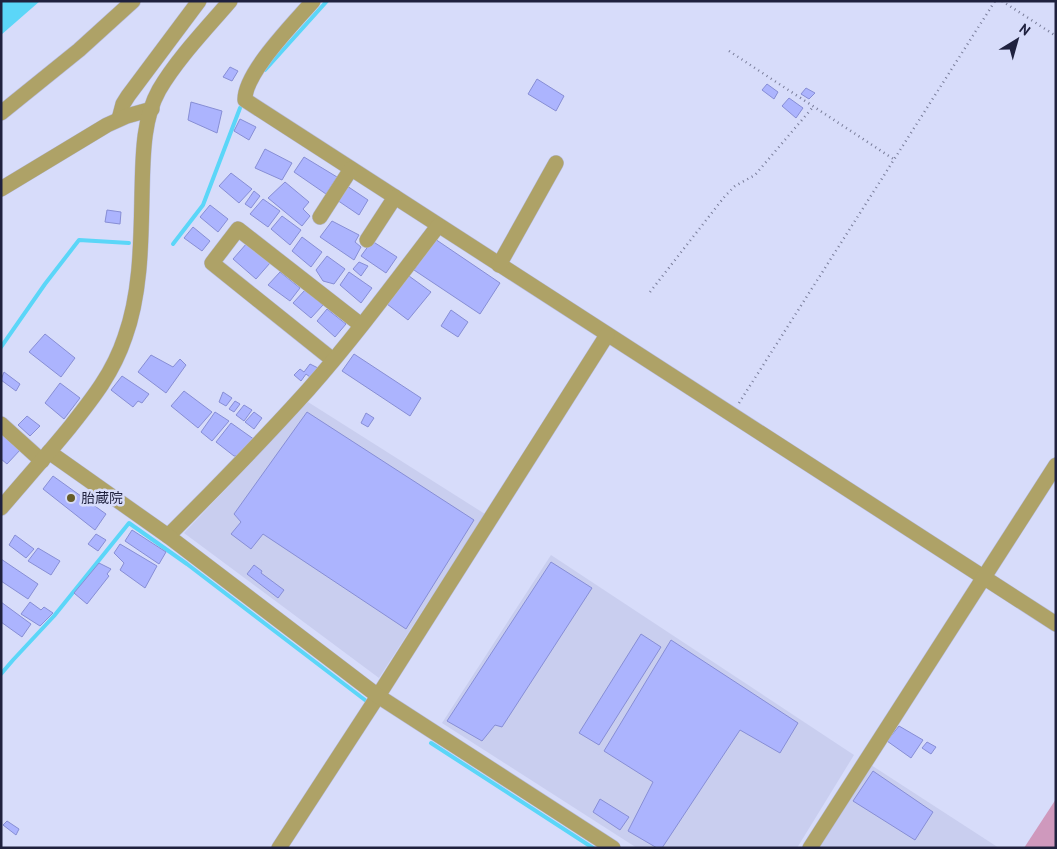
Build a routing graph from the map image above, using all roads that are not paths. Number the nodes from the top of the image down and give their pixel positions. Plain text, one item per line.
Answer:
1 (133, 1) edge
2 (199, 1) edge
3 (230, 1) edge
4 (313, 1) edge
5 (152, 109) junction
6 (1, 113) edge
7 (119, 119) junction
8 (556, 163) dead end
9 (351, 169) junction
10 (1, 189) edge
11 (395, 198) junction
12 (320, 217) dead end
13 (438, 226) junction
14 (367, 240) dead end
15 (499, 265) junction
16 (362, 325) junction
17 (607, 335) junction
18 (333, 360) junction
19 (1, 424) edge
20 (46, 456) junction
21 (1056, 465) edge
22 (1, 508) edge
23 (168, 536) junction
24 (984, 577) junction
25 (1056, 624) edge
26 (378, 696) junction
27 (278, 848) edge
28 (613, 848) edge
29 (810, 848) edge

1 - 6 street
2 - 7 street
3 - 5 street
4 - 9 street
5 - 7 street
5 - 20 street
7 - 10 street
8 - 15 street
9 - 11 street
9 - 12 street
11 - 13 street
11 - 14 street
13 - 15 street
13 - 16 street
15 - 17 street
16 - 18 street
16 - 18 street
17 - 24 street
17 - 26 street
18 - 23 street
19 - 20 street
20 - 22 street
20 - 23 street
21 - 24 street
23 - 26 street
24 - 25 street
24 - 29 street
26 - 27 street
26 - 28 street

